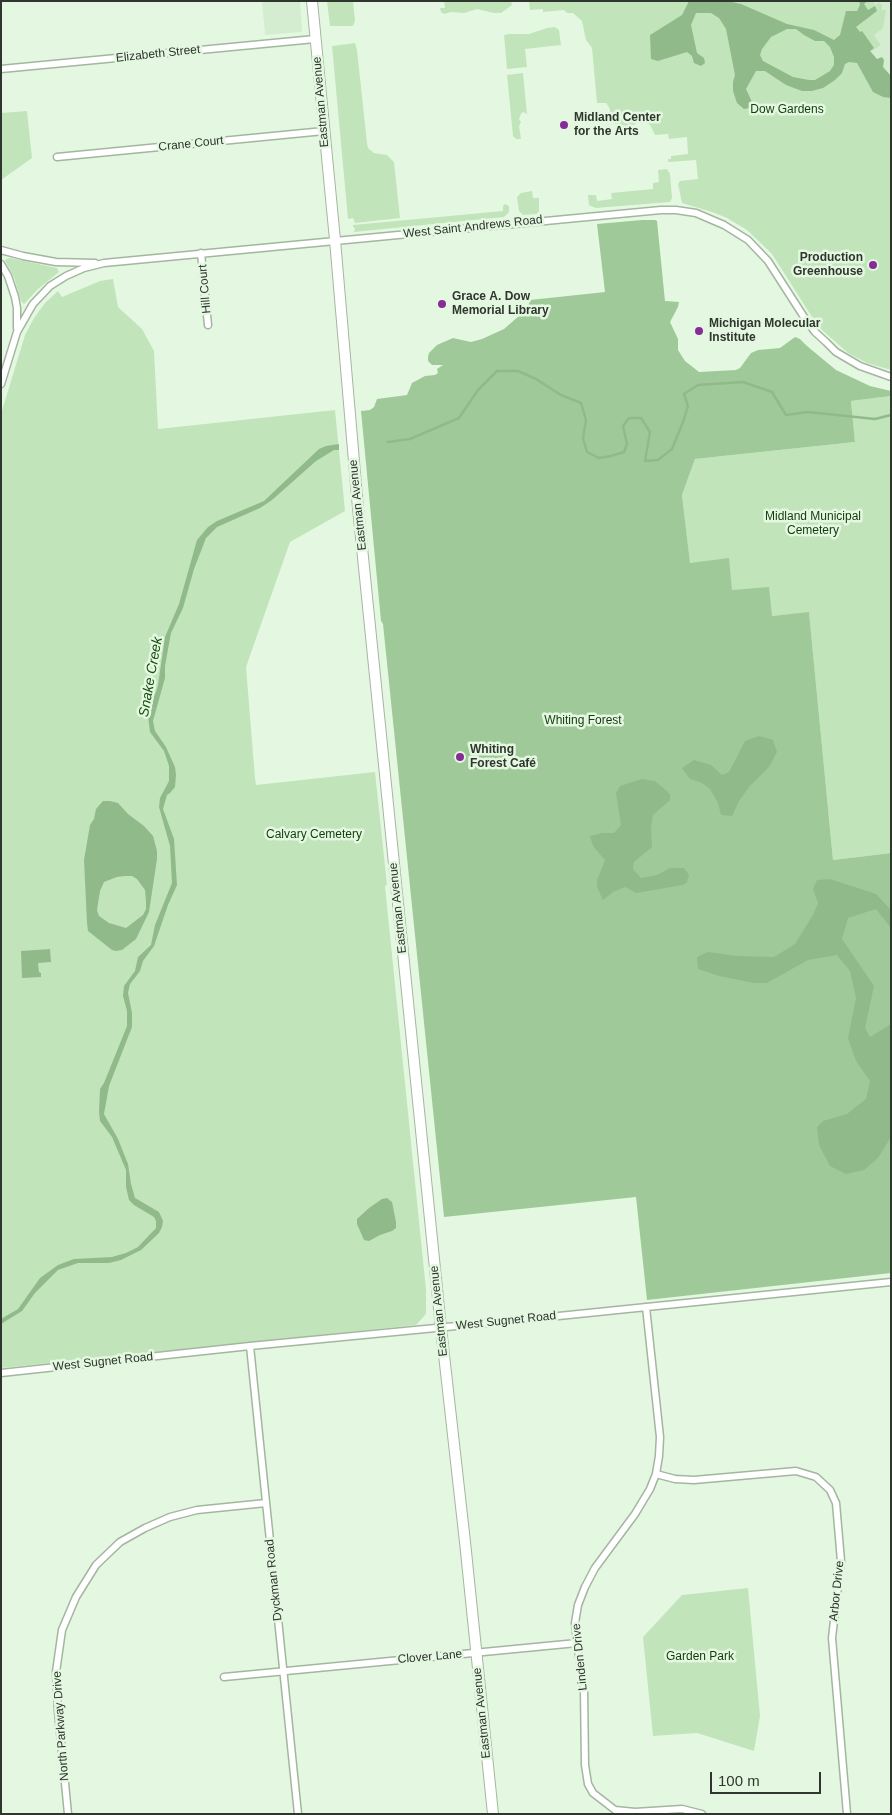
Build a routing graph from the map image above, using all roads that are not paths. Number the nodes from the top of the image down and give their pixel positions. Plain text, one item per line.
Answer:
1 (312, 1) edge
2 (316, 38) junction
3 (1, 69) edge
4 (324, 131) junction
5 (57, 157) dead end
6 (335, 240) junction
7 (1, 250) edge
8 (201, 253) junction
9 (104, 263) junction
10 (1, 264) edge
11 (208, 325) dead end
12 (17, 332) junction
13 (891, 377) edge
14 (1, 384) edge
15 (891, 1282) edge
16 (646, 1307) junction
17 (441, 1328) junction
18 (250, 1346) junction
19 (1, 1372) edge
20 (656, 1474) junction
21 (266, 1504) junction
22 (577, 1643) junction
23 (476, 1652) junction
24 (283, 1671) junction
25 (224, 1677) dead end
26 (68, 1814) edge
27 (298, 1814) edge
28 (493, 1814) edge
29 (702, 1814) edge
30 (847, 1814) edge

1 - 2 main road, Eastman Avenue
2 - 3 street, Elizabeth Street
2 - 4 main road, Eastman Avenue
4 - 5 street, Crane Court
4 - 6 main road, Eastman Avenue
6 - 8 street, West Saint Andrews Road
6 - 13 street, West Saint Andrews Road
6 - 17 main road, Eastman Avenue
7 - 9 street
8 - 9 street, West Saint Andrews Road
8 - 11 street, Hill Court
9 - 12 street, West Saint Andrews Road
10 - 12 street, West Saint Andrews Road
12 - 14 street, West Saint Andrews Road
15 - 16 street, West Sugnet Road
16 - 17 street, West Sugnet Road
16 - 20 street, Linden Drive
17 - 18 street, West Sugnet Road
17 - 23 main road, Eastman Avenue
18 - 19 street, West Sugnet Road
18 - 21 street, Dyckman Road
20 - 22 street, Linden Drive
20 - 30 street, Arbor Drive
21 - 24 street, Dyckman Road
21 - 26 street, North Parkway Drive
22 - 23 street, Clover Lane
22 - 29 street, Linden Drive
23 - 24 street, Clover Lane
23 - 28 main road, Eastman Avenue
24 - 25 street, Clover Lane
24 - 27 street, Dyckman Road

